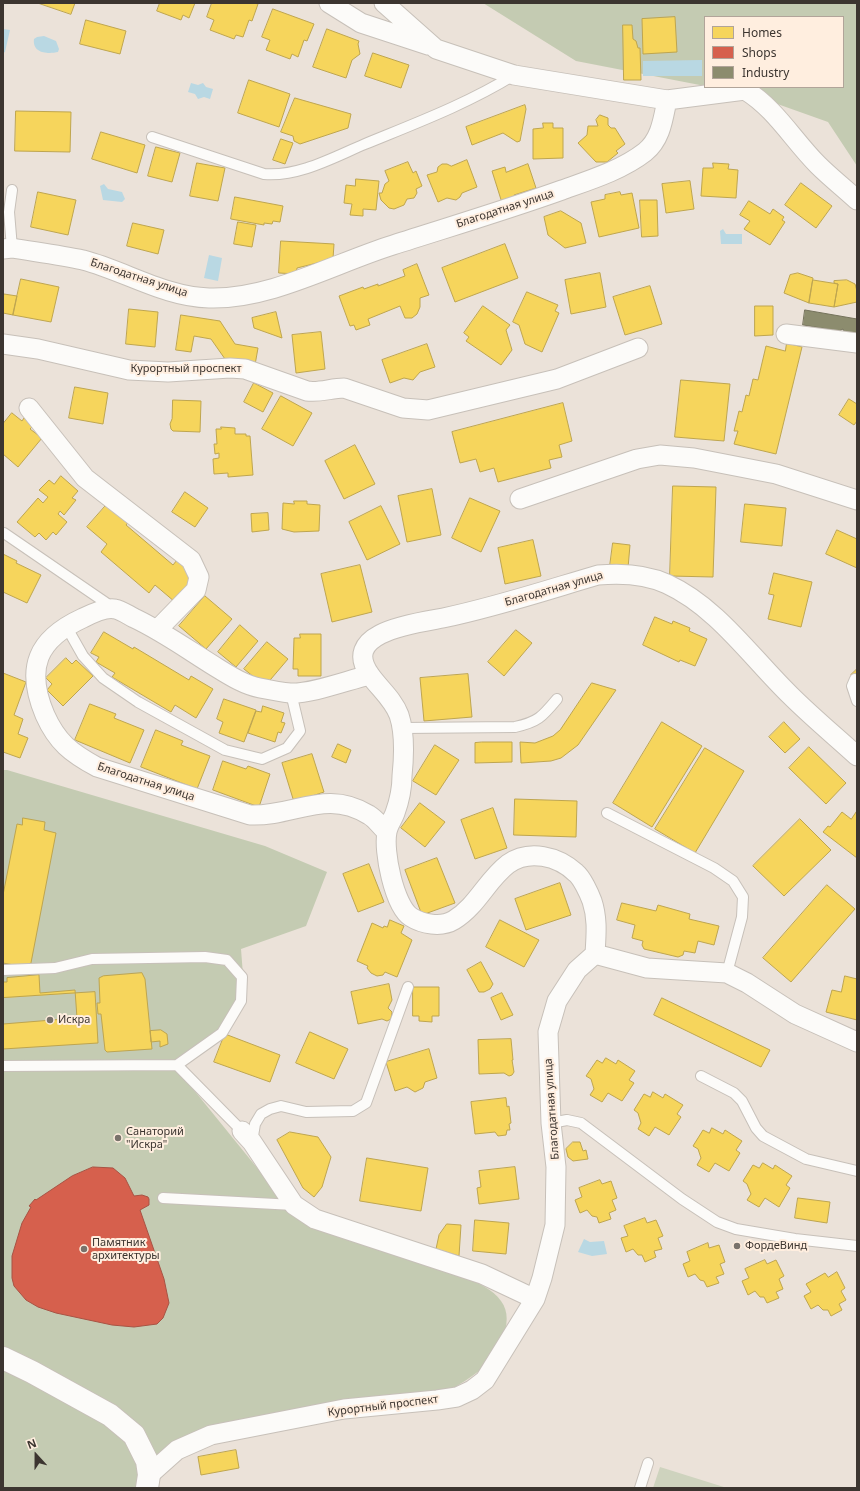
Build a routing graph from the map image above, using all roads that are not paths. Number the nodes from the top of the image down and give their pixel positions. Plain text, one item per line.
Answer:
1 (329, 3) edge
2 (384, 3) edge
3 (436, 48) junction
4 (514, 75) junction
5 (667, 100) junction
6 (152, 137) dead end
7 (12, 190) dead end
8 (857, 200) edge
9 (7, 248) edge
10 (786, 334) dead end
11 (857, 343) edge
12 (3, 344) edge
13 (638, 348) dead end
14 (29, 408) dead end
15 (520, 499) dead end
16 (857, 500) edge
17 (4, 533) edge
18 (114, 608) junction
19 (66, 626) junction
20 (158, 629) junction
21 (370, 675) junction
22 (855, 679) dead end
23 (291, 693) junction
24 (557, 699) dead end
25 (857, 701) edge
26 (403, 728) junction
27 (857, 756) edge
28 (607, 813) dead end
29 (387, 832) junction
30 (595, 954) junction
31 (3, 970) edge
32 (727, 973) junction
33 (408, 987) dead end
34 (857, 1042) edge
35 (177, 1065) junction
36 (3, 1066) edge
37 (701, 1076) dead end
38 (551, 1123) junction
39 (247, 1137) junction
40 (857, 1171) edge
41 (163, 1198) dead end
42 (294, 1204) junction
43 (857, 1246) edge
44 (542, 1278) joint
45 (535, 1299) junction
46 (3, 1358) edge
47 (648, 1463) dead end
48 (148, 1482) edge
49 (640, 1488) edge

1 - 3 street
2 - 3 street
3 - 4 street
4 - 5 street
4 - 6 lane
5 - 8 street
5 - 9 street, Благодатная улица
7 - 9 lane, Благодатная улица
10 - 11 street
12 - 13 street, Курортный проспект
14 - 20 street
15 - 16 street
17 - 18 lane
18 - 19 street, Благодатная улица
18 - 20 street
19 - 23 lane
19 - 29 street, Благодатная улица
20 - 23 street
21 - 23 street
21 - 26 street, Благодатная улица
21 - 27 street, Благодатная улица
22 - 25 lane
24 - 26 lane
26 - 29 street, Благодатная улица
28 - 32 lane
29 - 30 street, Благодатная улица
30 - 32 street
30 - 38 street, Благодатная улица
31 - 35 lane
32 - 34 street
33 - 39 lane
35 - 36 lane
35 - 39 lane
37 - 40 lane
38 - 43 lane
38 - 44 street, Благодатная улица
39 - 42 street
41 - 42 lane
42 - 45 street
44 - 45 street, Курортный проспект
45 - 48 street, Курортный проспект
46 - 48 street, Курортный проспект
47 - 49 lane

